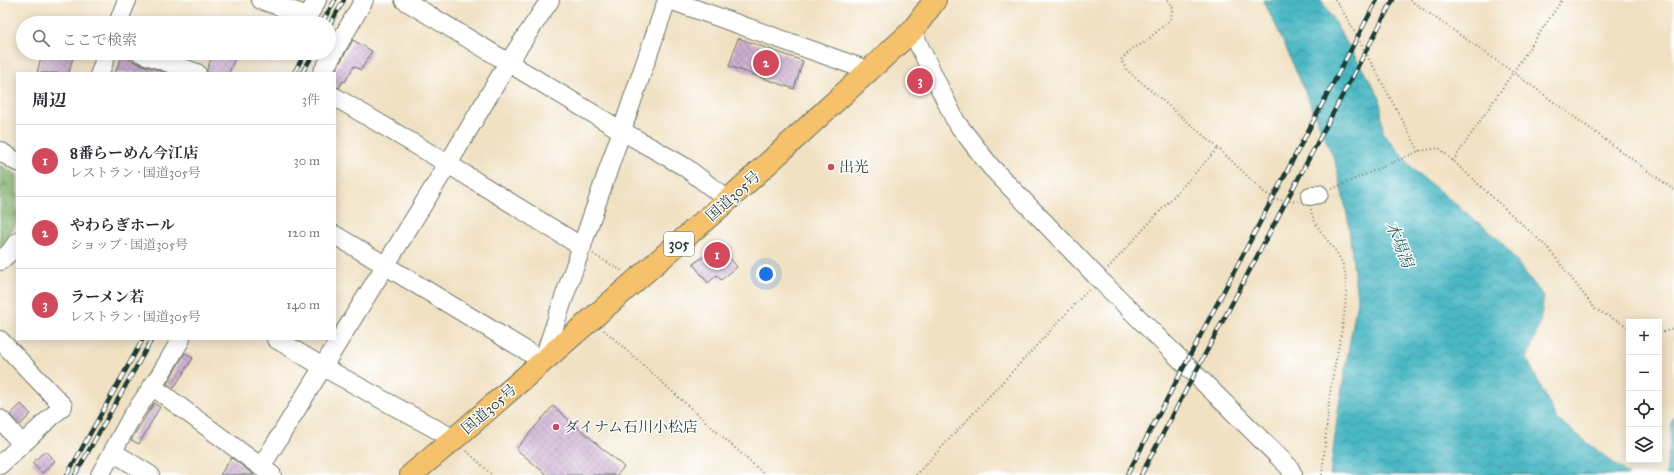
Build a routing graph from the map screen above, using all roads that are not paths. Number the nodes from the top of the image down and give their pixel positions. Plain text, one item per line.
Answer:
1 (127, 0) edge
2 (261, 0) edge
3 (317, 0) edge
4 (364, 0) edge
5 (404, 0) edge
6 (550, 0) edge
7 (667, 0) edge
8 (670, 0) edge
9 (935, 0) edge
10 (121, 16) edge
11 (912, 31) junction
12 (336, 49) edge
13 (105, 60) edge
14 (160, 60) edge
15 (329, 60) edge
16 (508, 63) junction
17 (870, 71) junction
18 (100, 72) edge
19 (194, 72) edge
20 (323, 72) edge
21 (336, 98) edge
22 (622, 132) junction
23 (0, 151) edge
24 (16, 161) edge
25 (448, 164) junction
26 (728, 200) junction
27 (336, 235) edge
28 (16, 243) edge
29 (582, 248) junction
30 (0, 261) edge
31 (385, 266) junction
32 (0, 340) edge
33 (180, 340) edge
34 (278, 340) edge
35 (543, 361) junction
36 (323, 367) junction
37 (152, 386) junction
38 (0, 419) edge
39 (454, 439) junction
40 (22, 444) junction
41 (113, 452) junction
42 (0, 465) edge
43 (266, 471) edge
44 (100, 475) edge
45 (150, 475) edge
46 (411, 475) edge
47 (1293, 475) edge

1 - 10 street
2 - 3 street
4 - 12 street
5 - 16 street
6 - 16 street
7 - 22 street
8 - 17 street
9 - 11 highway, 国道305号 / 305
11 - 17 highway, 国道305号 / 305
11 - 47 street
13 - 18 street
14 - 19 street
15 - 20 street
16 - 22 street
16 - 25 street
17 - 26 highway, 国道305号 / 305
21 - 25 street
22 - 26 street
22 - 29 street
23 - 24 street
25 - 29 street
25 - 31 street
26 - 35 highway, 国道305号 / 305
27 - 31 street
28 - 30 street
29 - 35 street
31 - 35 street
31 - 36 street
32 - 40 street
33 - 37 street
34 - 36 street
35 - 39 highway, 国道305号 / 305
36 - 39 street
36 - 43 street
37 - 41 street
37 - 43 street
38 - 40 street
39 - 46 highway, 国道305号 / 305
40 - 42 street
41 - 44 street
41 - 45 street

